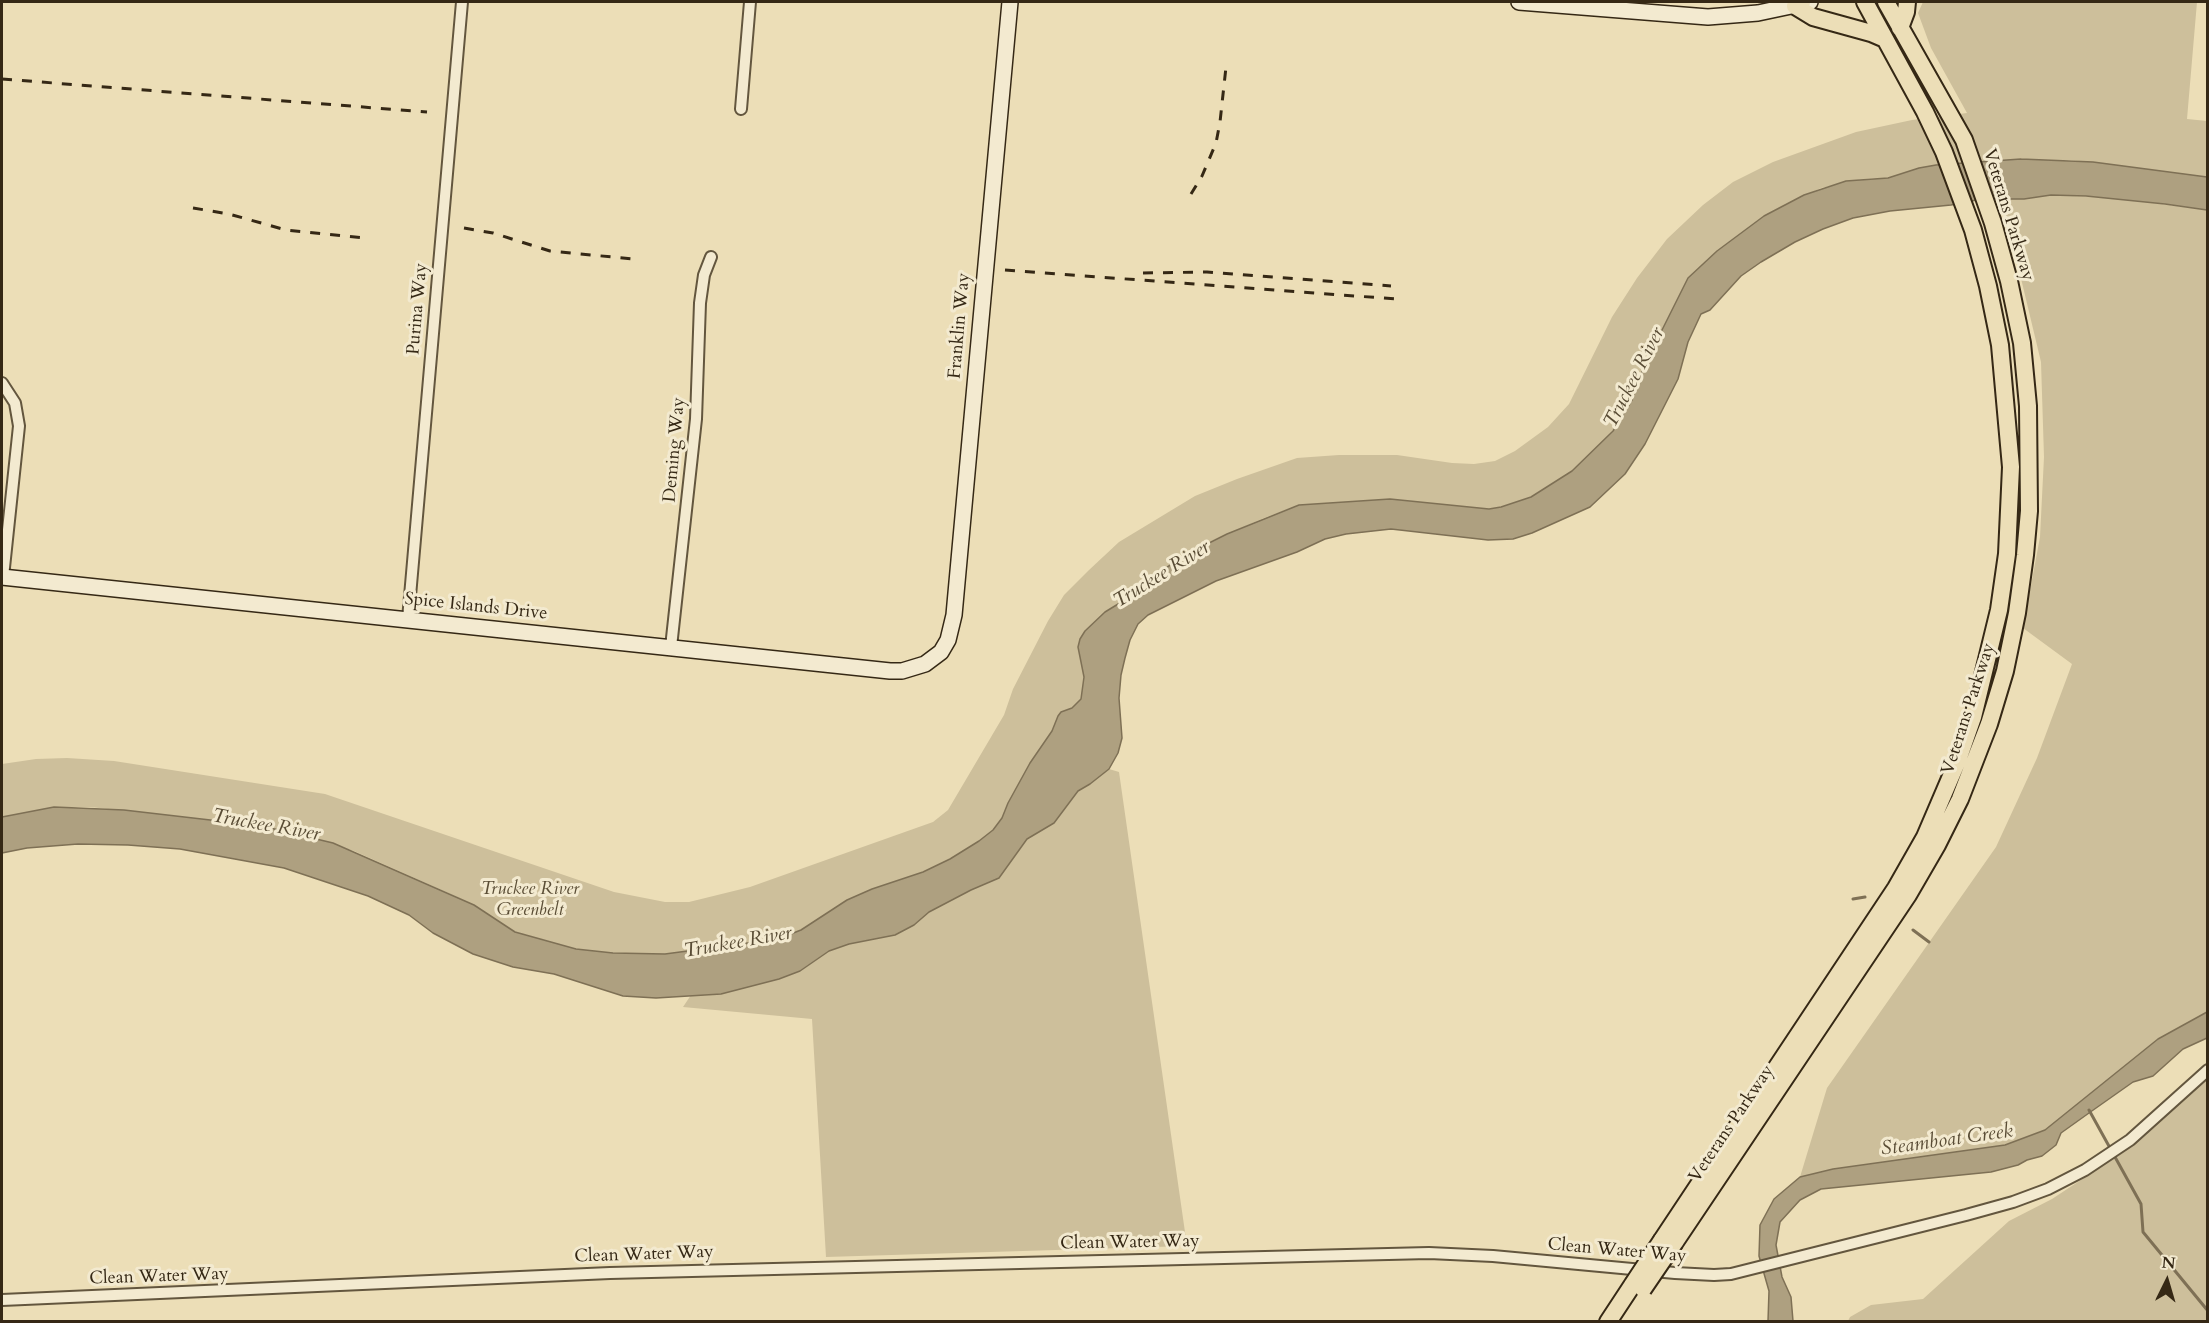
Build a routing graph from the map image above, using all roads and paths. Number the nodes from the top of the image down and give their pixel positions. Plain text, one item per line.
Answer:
1 (462, 2) edge
2 (750, 2) edge
3 (1010, 2) edge
4 (1519, 2) edge
5 (1865, 2) edge
6 (1886, 2) edge
7 (1907, 2) edge
8 (1803, 3) edge
9 (1900, 28) junction
10 (1885, 39) junction
11 (741, 109) dead end
12 (711, 257) dead end
13 (2, 383) edge
14 (2, 577) edge
15 (408, 620) junction
16 (671, 647) junction
17 (941, 652) joint
18 (2208, 1070) edge
19 (1669, 1241) junction
20 (1638, 1287) junction
21 (2, 1300) edge
22 (1608, 1322) edge
23 (1622, 1322) edge

1 - 15 street, Purina Way
2 - 11 street
3 - 17 street, Franklin Way
4 - 8 street
5 - 10 main road, Veterans Parkway
6 - 9 main road, Veterans Parkway
7 - 9 main road
8 - 10 main road
9 - 19 main road, Veterans Parkway
10 - 19 main road, Veterans Parkway
12 - 16 street, Deming Way
13 - 14 street
14 - 15 street, Spice Islands Drive
15 - 16 street, Spice Islands Drive
16 - 17 street, Spice Islands Drive
18 - 21 street, Clean Water Way
19 - 20 main road, Veterans Parkway, bridge
20 - 22 main road, Veterans Parkway
20 - 23 main road, Veterans Parkway

